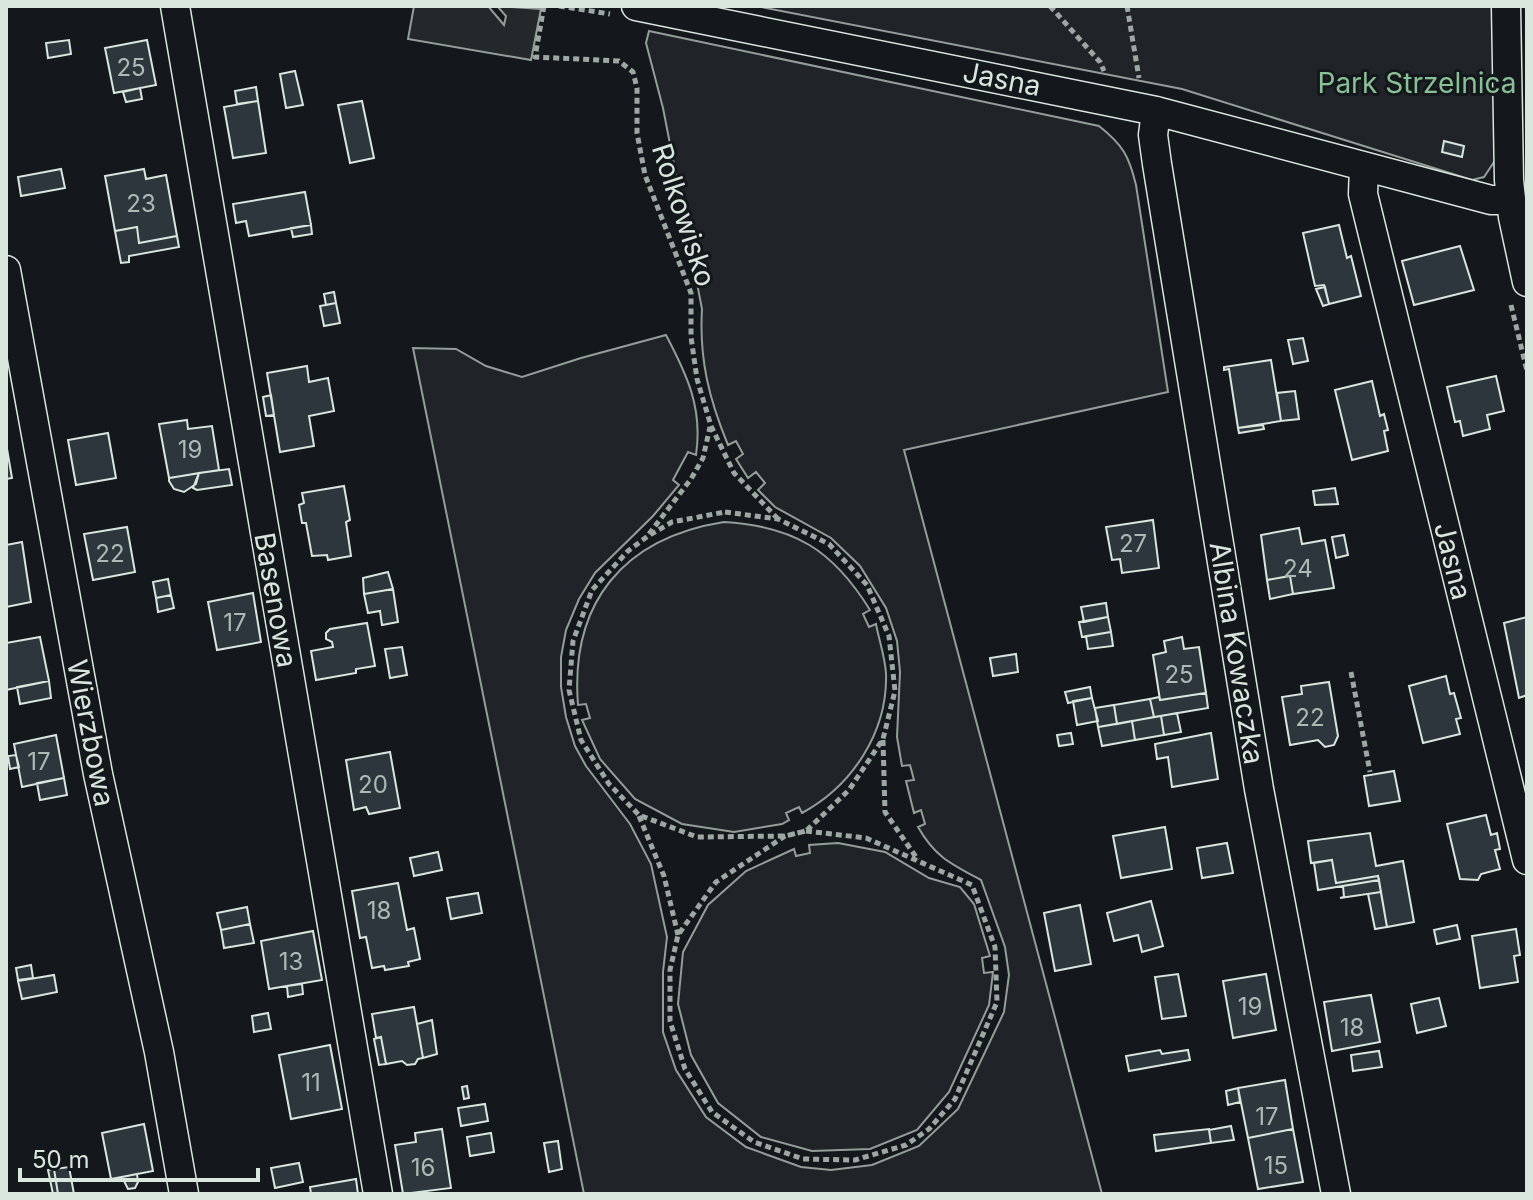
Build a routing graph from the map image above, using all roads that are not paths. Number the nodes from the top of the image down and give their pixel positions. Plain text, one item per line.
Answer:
1 (175, 6) edge
2 (1506, 6) edge
3 (627, 11) edge
4 (1147, 109) junction
5 (1364, 167) junction
6 (1511, 200) junction
7 (6, 270) edge
8 (1527, 282) edge
9 (1527, 860) edge
10 (184, 1194) edge
11 (378, 1194) edge
12 (1336, 1194) edge

1 - 11 street, Basenowa
2 - 6 street
3 - 4 street, Jasna
4 - 5 street, Jasna
4 - 12 street, Albina Kowaczka
5 - 6 street, Jasna
5 - 9 street, Jasna
6 - 8 street
7 - 10 street, Wierzbowa

